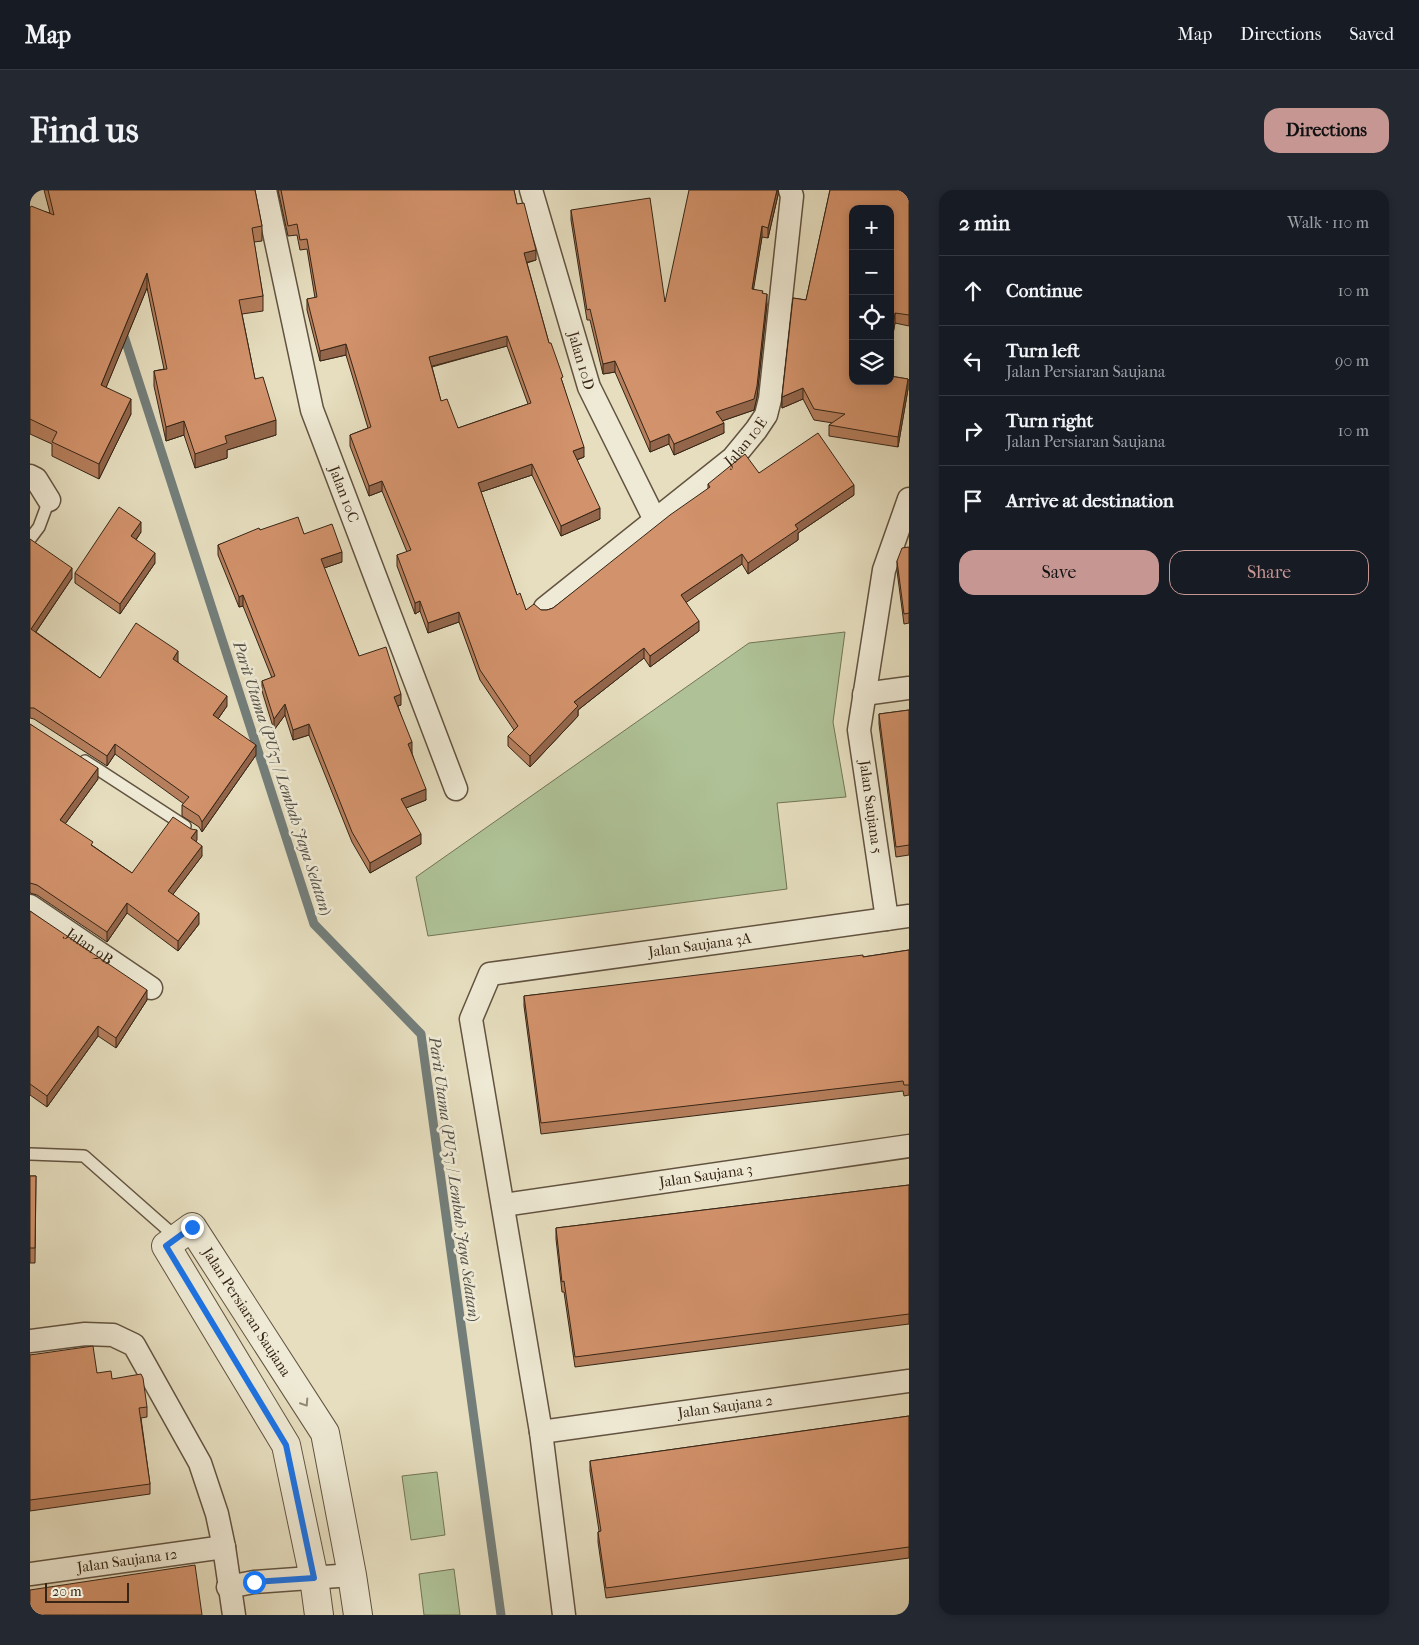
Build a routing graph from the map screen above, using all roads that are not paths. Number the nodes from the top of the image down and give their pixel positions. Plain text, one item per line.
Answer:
1 (265, 190) edge
2 (532, 190) edge
3 (790, 190) edge
4 (30, 476) edge
5 (909, 499) edge
6 (49, 500) joint
7 (655, 520) junction
8 (30, 540) edge
9 (546, 608) edge
10 (909, 688) edge
11 (864, 694) junction
12 (79, 757) edge
13 (456, 789) dead end
14 (195, 833) edge
15 (30, 906) edge
16 (898, 918) edge
17 (151, 988) dead end
18 (909, 1146) edge
19 (30, 1154) edge
20 (503, 1204) junction
21 (177, 1238) junction
22 (30, 1341) edge
23 (909, 1381) edge
24 (541, 1432) junction
25 (224, 1548) junction
26 (30, 1574) edge
27 (352, 1575) junction
28 (314, 1578) junction
29 (228, 1586) junction
30 (234, 1615) edge
31 (319, 1615) edge
32 (358, 1615) edge
33 (564, 1615) edge

1 - 13 street, Jalan 10C
2 - 7 street, Jalan 10D
3 - 7 street, Jalan 10E
4 - 6 street
5 - 11 street, Jalan Saujana 5
6 - 8 lane
7 - 9 street, Jalan 10E
10 - 11 street
11 - 16 street, Jalan Saujana 5
12 - 14 lane
15 - 17 street, Jalan 9B
16 - 20 street, Jalan Saujana 3A
18 - 20 street, Jalan Saujana 3
19 - 21 lane
20 - 24 street
21 -> 27 street, Jalan Persiaran Saujana
21 - 28 street
22 - 25 street
23 - 24 street, Jalan Saujana 2
24 - 33 street
25 - 26 street, Jalan Saujana 12
25 - 29 street
27 - 28 street
27 - 32 street, Jalan Persiaran Saujana
28 - 29 street
28 - 31 street
29 - 30 street

